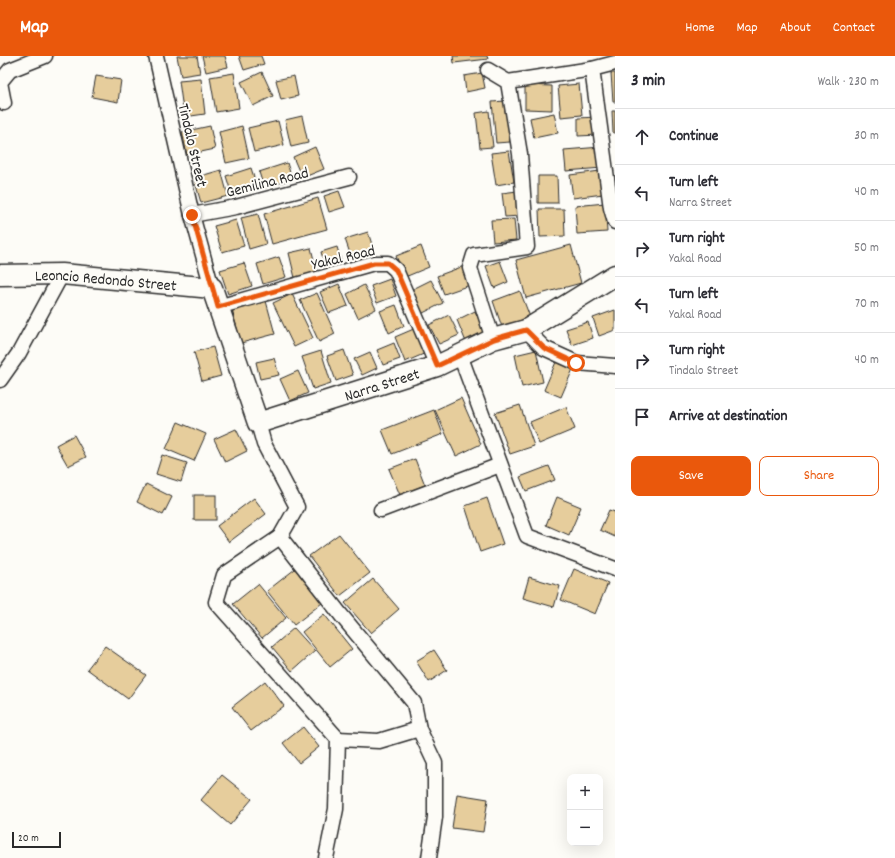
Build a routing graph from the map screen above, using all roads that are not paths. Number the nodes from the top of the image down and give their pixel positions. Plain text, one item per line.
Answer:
1 (45, 56) edge
2 (156, 56) edge
3 (615, 63) edge
4 (592, 69) junction
5 (488, 70) dead end
6 (508, 82) junction
7 (4, 103) dead end
8 (350, 177) dead end
9 (192, 215) junction
10 (615, 222) edge
11 (62, 274) junction
12 (0, 275) edge
13 (615, 275) edge
14 (215, 297) junction
15 (526, 330) junction
16 (494, 339) junction
17 (460, 355) junction
18 (437, 366) junction
19 (615, 366) edge
20 (0, 380) edge
21 (258, 423) junction
22 (500, 465) junction
23 (381, 510) dead end
24 (280, 537) junction
25 (615, 568) edge
26 (419, 729) junction
27 (338, 739) junction
28 (326, 858) edge
29 (429, 858) edge

1 - 7 street
2 - 9 street, Tindalo Street
3 - 4 street
4 - 6 street
4 - 10 street
5 - 6 street
6 - 16 street
8 - 9 street, Gemilina Road
9 - 14 street, Tindalo Street
11 - 12 street, Leoncio Redondo Street
11 - 14 street, Leoncio Redondo Street
11 - 20 street
13 - 15 street, Narra Street
14 - 18 street, Yakal Road
14 - 21 street
15 - 16 street, Narra Street
15 - 19 street
16 - 17 street, Narra Street
17 - 18 street, Narra Street
17 - 22 street
18 - 21 street, Narra Street
21 - 24 street
22 - 23 street
22 - 25 street
24 - 26 street
24 - 27 street
26 - 27 street
26 - 29 street
27 - 28 street

